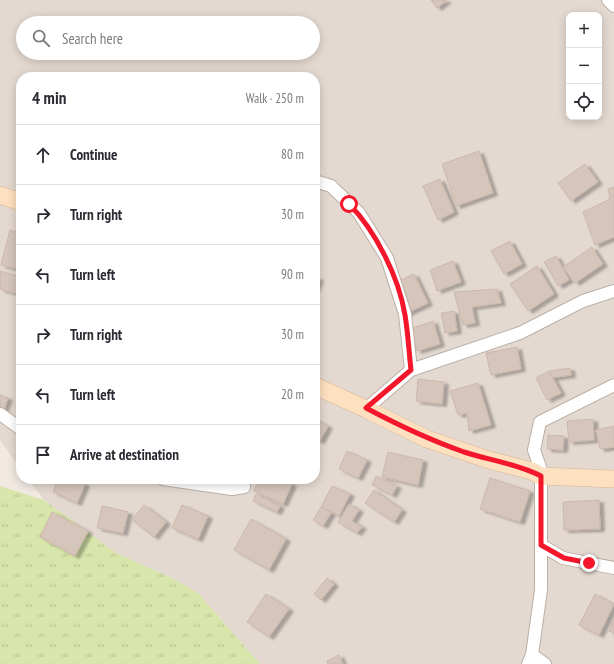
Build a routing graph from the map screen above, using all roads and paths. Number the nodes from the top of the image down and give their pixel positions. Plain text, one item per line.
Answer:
1 (608, 0) edge
2 (614, 6) edge
3 (320, 183) edge
4 (0, 195) edge
5 (16, 200) edge
6 (614, 291) edge
7 (411, 370) junction
8 (614, 385) edge
9 (320, 388) edge
10 (366, 408) junction
11 (0, 414) edge
12 (16, 425) edge
13 (541, 476) junction
14 (614, 478) edge
15 (198, 484) edge
16 (244, 484) edge
17 (541, 545) junction
18 (614, 568) edge
19 (530, 660) edge
20 (545, 664) edge

1 - 2 street
3 - 7 street
4 - 5 main road
6 - 7 street
7 - 10 street
8 - 13 street
9 - 10 main road
10 - 13 main road
11 - 12 street
13 - 14 main road
13 - 17 street
15 - 16 street
17 - 18 street
17 - 19 street
19 - 20 street

